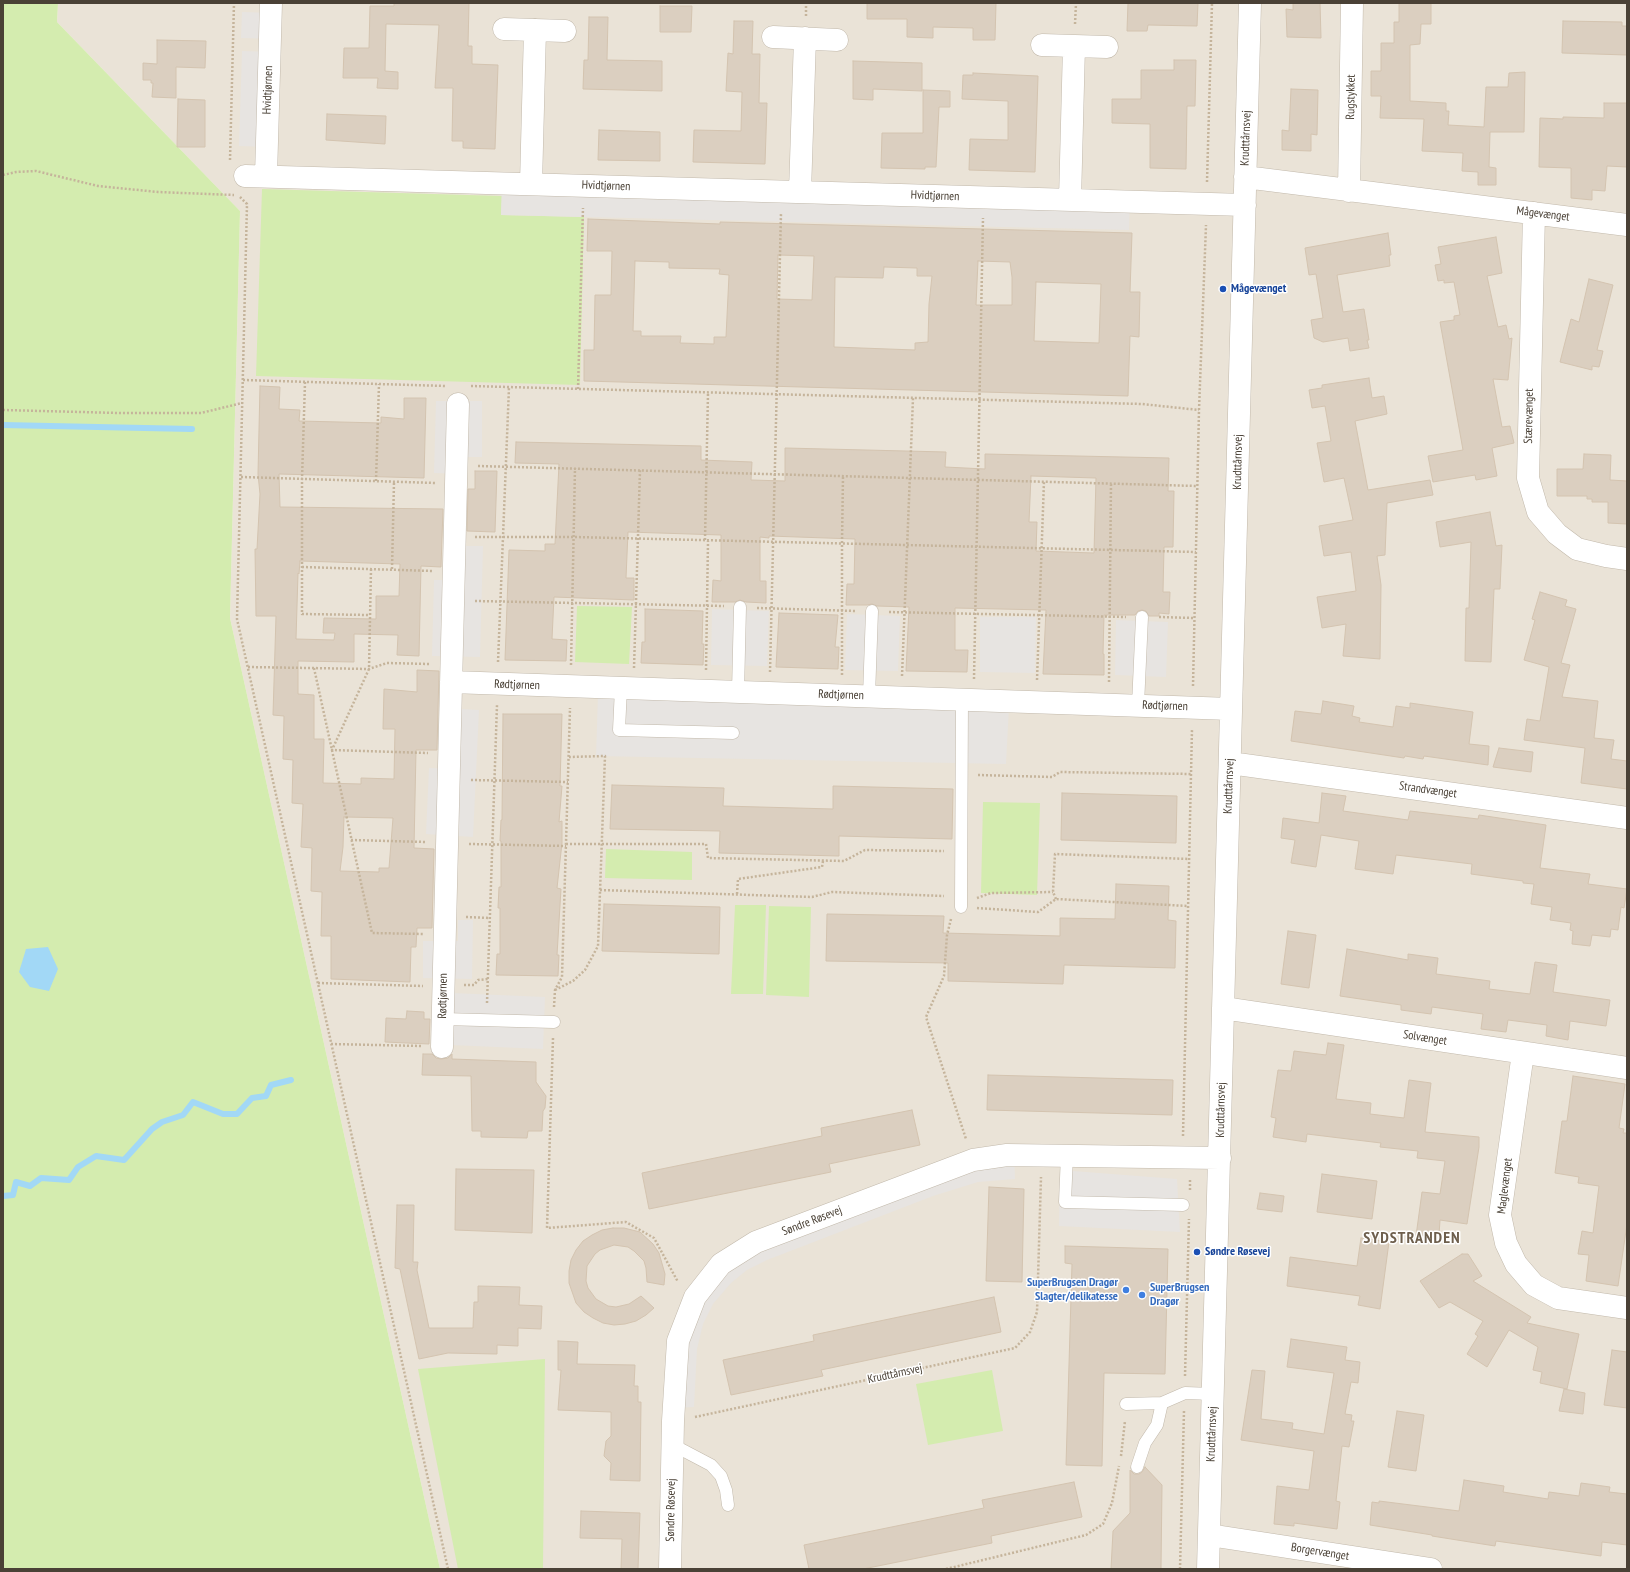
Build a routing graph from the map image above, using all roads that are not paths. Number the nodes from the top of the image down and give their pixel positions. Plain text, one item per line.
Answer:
1 (271, 3) edge
2 (1250, 3) edge
3 (1352, 3) edge
4 (504, 29) dead end
5 (535, 30) junction
6 (564, 31) dead end
7 (773, 37) dead end
8 (805, 38) junction
9 (837, 40) dead end
10 (1042, 45) dead end
11 (1074, 46) junction
12 (1107, 46) dead end
13 (1245, 177) junction
14 (531, 184) junction
15 (1349, 191) junction
16 (791, 192) junction
17 (1070, 200) junction
18 (1245, 205) junction
19 (1534, 213) junction
20 (1627, 225) edge
21 (458, 404) dead end
22 (1627, 559) edge
23 (740, 607) road end
24 (872, 611) road end
25 (1142, 617) road end
26 (451, 682) junction
27 (621, 688) junction
28 (738, 692) junction
29 (869, 696) junction
30 (968, 700) junction
31 (1138, 705) junction
32 (1232, 709) junction
33 (733, 732) dead end
34 (1230, 763) junction
35 (1627, 818) edge
36 (958, 904) road end
37 (1223, 1008) junction
38 (443, 1019) junction
39 (554, 1022) road end
40 (442, 1047) road end
41 (1523, 1053) junction
42 (1627, 1068) edge
43 (1067, 1155) junction
44 (1220, 1158) junction
45 (1186, 1210) road end
46 (1627, 1308) edge
47 (1213, 1394) junction
48 (1162, 1403) junction
49 (1126, 1404) road end
50 (673, 1445) junction
51 (1137, 1467) dead end
52 (728, 1505) dead end
53 (1209, 1535) junction
54 (670, 1569) edge
55 (1208, 1569) edge
56 (1430, 1569) edge

1 - 14 street, Hvidtjørnen
2 - 13 street, Krudttårnsvej
3 - 15 street, Rugstykket
4 - 5 street
5 - 6 street
5 - 14 street
7 - 8 street
8 - 9 street
8 - 16 street
10 - 11 street
11 - 12 street
11 - 17 street
13 - 15 street, Mågevænget
13 - 18 street, Krudttårnsvej
14 - 16 street, Hvidtjørnen
15 - 19 street, Mågevænget
16 - 17 street, Hvidtjørnen
17 - 18 street, Hvidtjørnen
18 - 32 street, Krudttårnsvej
19 - 20 street, Mågevænget
19 - 22 street, Stærevænget
21 - 26 street, Rødtjørnen
23 - 28 lane
24 - 29 lane
25 - 31 lane
26 - 27 street, Rødtjørnen
26 - 38 street, Rødtjørnen
27 - 28 street, Rødtjørnen
27 - 33 lane
28 - 29 street, Rødtjørnen
29 - 30 street, Rødtjørnen
30 - 31 street, Rødtjørnen
30 - 36 lane
31 - 32 street, Rødtjørnen
32 - 34 street, Krudttårnsvej
34 - 35 street, Strandvænget
34 - 37 street, Krudttårnsvej
37 - 41 street, Solvænget
37 - 44 street, Krudttårnsvej
38 - 39 lane
38 - 40 street, Rødtjørnen
41 - 42 street, Solvænget
41 - 46 street, Maglevænget
43 - 44 street, Søndre Røsevej
43 - 45 lane
43 - 50 street, Søndre Røsevej
44 - 47 street, Krudttårnsvej
47 - 48 lane
47 - 53 street, Krudttårnsvej
48 - 49 lane
48 - 51 lane
50 - 52 lane
50 - 54 street, Søndre Røsevej
53 - 55 street, Krudttårnsvej
53 - 56 street, Borgervænget

